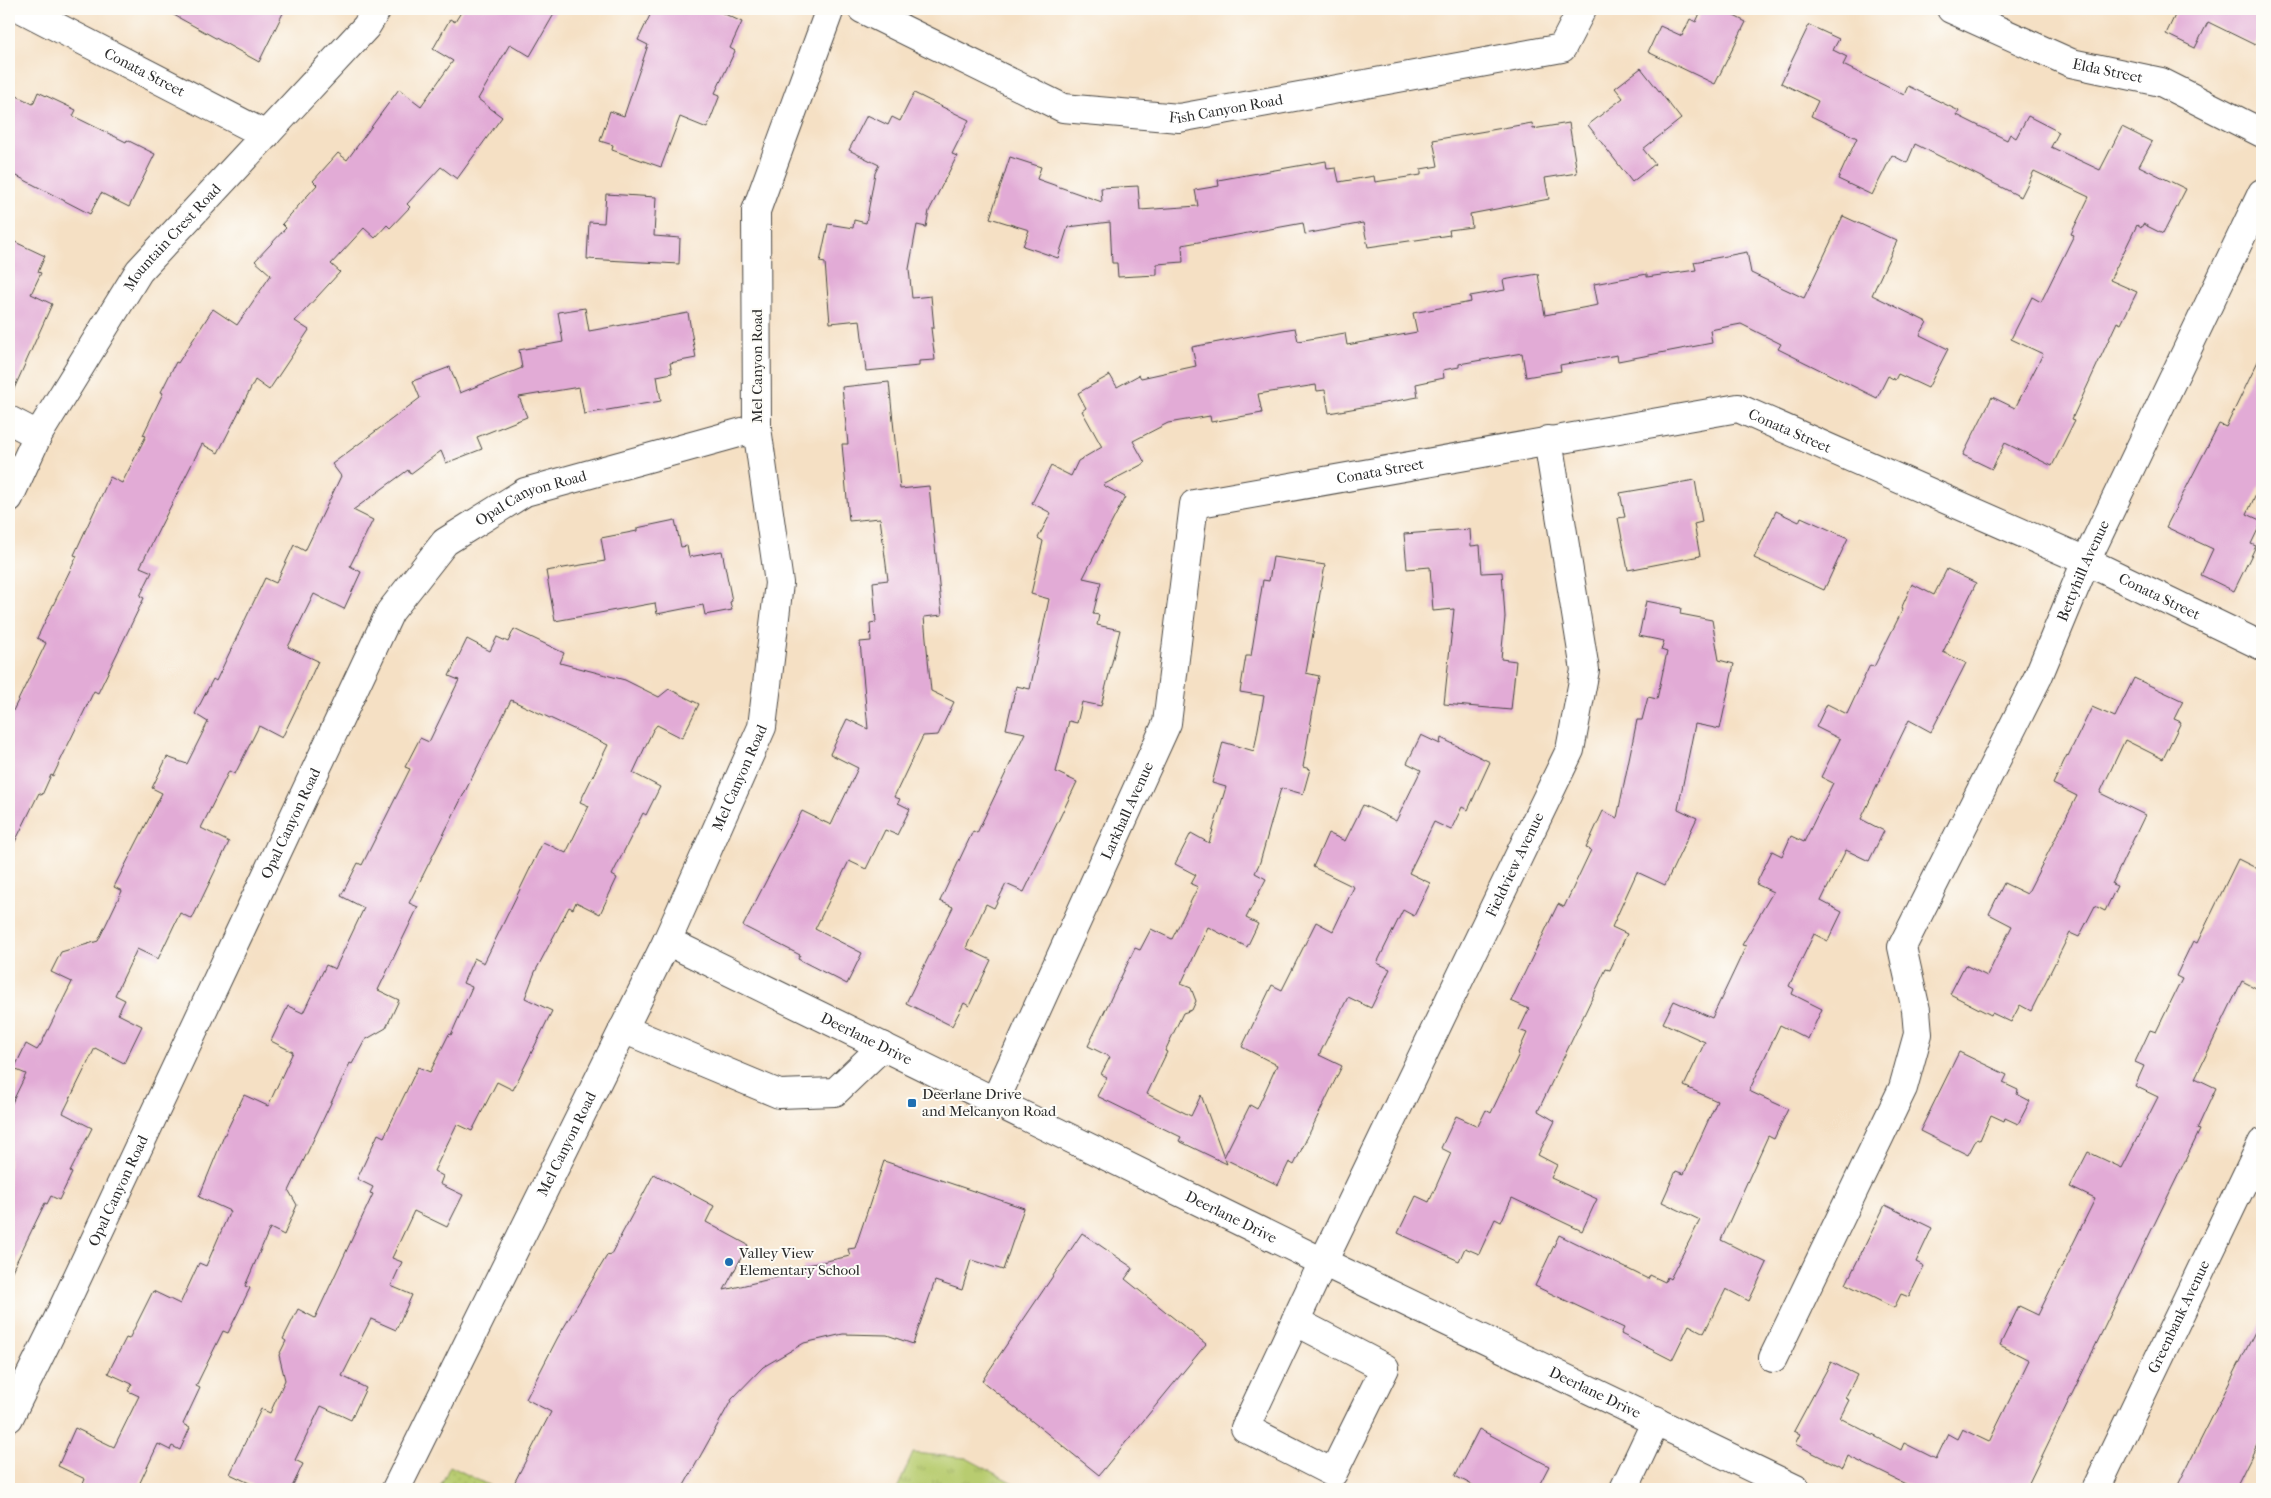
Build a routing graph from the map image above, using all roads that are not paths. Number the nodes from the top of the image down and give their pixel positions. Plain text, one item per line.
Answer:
1 (22, 9) edge
2 (377, 9) edge
3 (830, 9) edge
4 (862, 9) edge
5 (1582, 9) edge
6 (1951, 9) edge
7 (2262, 133) edge
8 (266, 135) junction
9 (2262, 193) edge
10 (9, 420) edge
11 (757, 428) junction
12 (38, 435) junction
13 (1548, 440) junction
14 (9, 498) edge
15 (1194, 504) joint
16 (2086, 561) junction
17 (2262, 646) edge
18 (667, 941) junction
19 (623, 1029) junction
20 (883, 1046) junction
21 (995, 1101) junction
22 (2262, 1143) edge
23 (1322, 1262) junction
24 (1295, 1321) junction
25 (1773, 1358) dead end
26 (9, 1418) edge
27 (1656, 1421) junction
28 (396, 1489) edge
29 (1624, 1489) edge
30 (1796, 1489) edge
31 (2096, 1489) edge

1 - 8 street, Conata Street
2 - 8 street, Mountain Crest Road
3 - 11 street, Mel Canyon Road
4 - 5 street, Fish Canyon Road
6 - 7 street, Elda Street
8 - 12 street, Mountain Crest Road
9 - 16 street, Bettyhill Avenue
10 - 12 street
11 - 18 street, Mel Canyon Road
11 - 26 street, Opal Canyon Road
12 - 14 street, Mountain Crest Road
13 - 15 street, Conata Street
13 - 16 street, Conata Street
13 - 23 street, Fieldview Avenue
15 - 21 street, Larkhall Avenue
16 - 17 street, Conata Street
16 - 25 street, Bettyhill Avenue
18 - 19 street, Mel Canyon Road
18 - 20 street, Deerlane Drive
19 - 20 street
19 - 28 street, Mel Canyon Road
20 - 21 street, Deerlane Drive
21 - 23 street, Deerlane Drive
22 - 31 street, Greenbank Avenue
23 - 24 street, Fieldview Avenue
23 - 27 street, Deerlane Drive
24 - 24 street, Fieldview Avenue
27 - 29 street
27 - 30 street, Deerlane Drive

